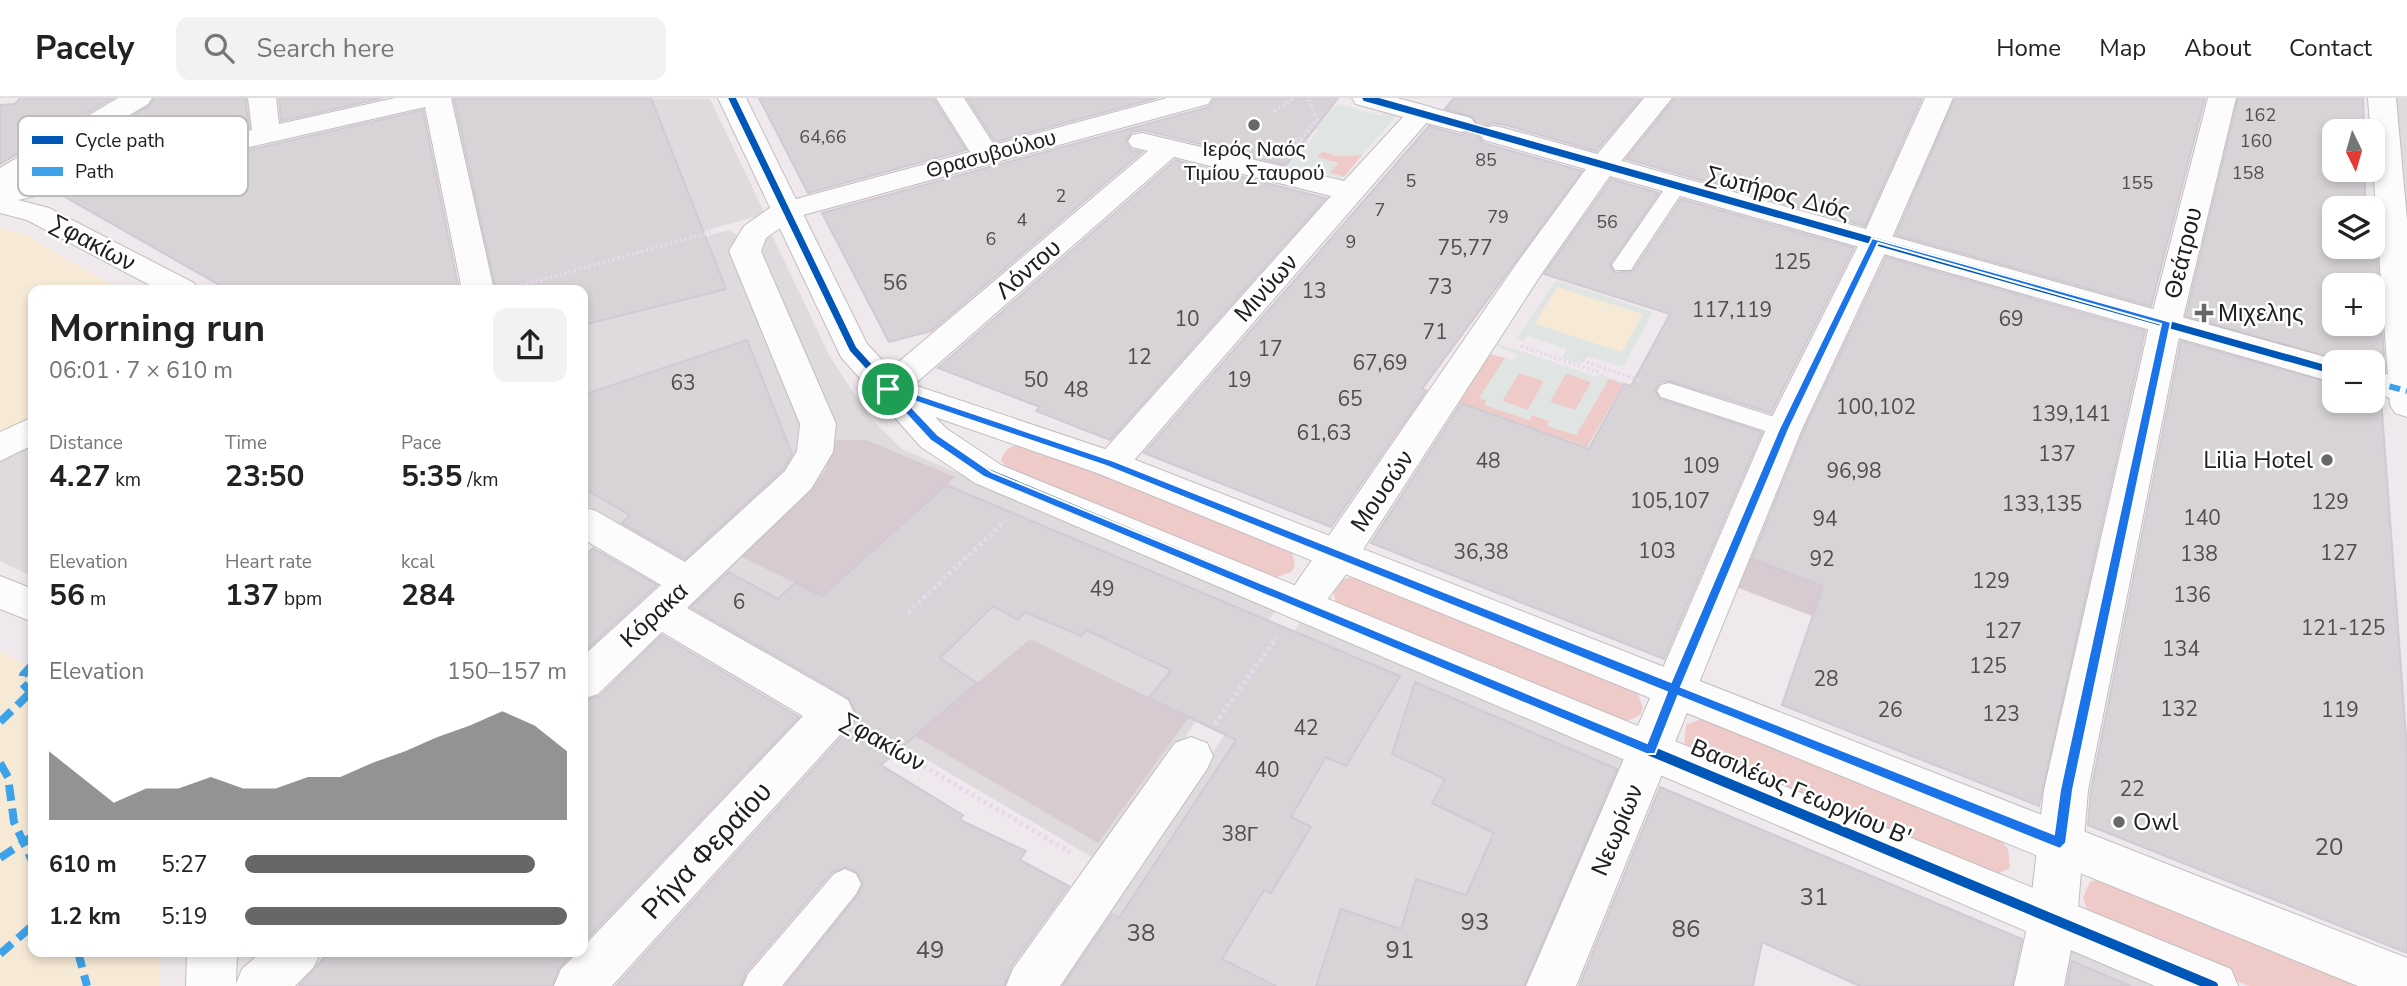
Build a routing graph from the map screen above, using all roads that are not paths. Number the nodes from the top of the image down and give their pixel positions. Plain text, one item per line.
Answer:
1 (138, 98) edge
2 (262, 98) edge
3 (431, 98) edge
4 (437, 98) edge
5 (732, 98) edge
6 (950, 98) edge
7 (1198, 98) edge
8 (1366, 98) edge
9 (1658, 98) edge
10 (1939, 98) edge
11 (2222, 98) edge
12 (2382, 98) edge
13 (1421, 113) junction
14 (107, 116) edge
15 (1106, 123) junction
16 (1461, 124) dead end
17 (266, 134) junction
18 (1494, 134) dead end
19 (248, 138) edge
20 (1167, 149) junction
21 (986, 154) junction
22 (1604, 164) junction
23 (18, 168) edge
24 (0, 182) edge
25 (1677, 185) junction
26 (18, 191) edge
27 (1352, 192) junction
28 (0, 195) edge
29 (0, 204) edge
30 (785, 211) junction
31 (1876, 240) junction
32 (1623, 265) dead end
33 (173, 285) edge
34 (477, 285) edge
35 (2166, 322) junction
36 (2322, 368) edge
37 (2385, 387) edge
38 (888, 389) junction
39 (1670, 391) dead end
40 (2407, 396) edge
41 (1784, 429) junction
42 (28, 432) edge
43 (0, 448) edge
44 (1110, 464) junction
45 (588, 528) edge
46 (725, 548) joint
47 (1339, 555) junction
48 (688, 583) junction
49 (1301, 605) junction
50 (659, 611) junction
51 (588, 677) edge
52 (1674, 689) junction
53 (833, 713) joint
54 (1650, 751) junction
55 (1191, 757) road end
56 (2060, 843) junction
57 (845, 884) dead end
58 (2053, 919) junction
59 (212, 957) edge
60 (291, 957) edge
61 (2407, 982) edge
62 (211, 986) edge
63 (260, 986) edge
64 (579, 986) edge
65 (760, 986) edge
66 (1031, 986) edge
67 (1551, 986) edge
68 (2039, 986) edge
69 (2213, 986) edge

1 - 14 street
2 - 17 street
3 - 17 street
4 - 34 street
5 - 30 street, Βασιλέως Γεωργίου Β'
6 - 21 street
7 - 15 street, Θρασυβούλου
8 - 13 street
9 - 22 street, Μουσών
10 - 31 street, Νεωρίων
11 - 35 street, Θεάτρου
12 - 40 street
13 - 16 street
13 - 27 street, Μινύων
15 - 20 street
15 - 21 street, Θρασυβούλου
17 - 19 street
18 - 22 street, Σωτήρος Διός
20 - 27 street
20 - 38 street, Λόντου
21 - 30 street, Θρασυβούλου
22 - 25 street, Σωτήρος Διός
22 - 47 street, Μουσών
23 - 24 street
25 - 31 street, Σωτήρος Διός
25 - 32 lane
26 - 28 street
27 - 44 street, Μινύων
29 - 33 street, Σφακίων
30 - 38 street, Βασιλέως Γεωργίου Β'
30 - 46 street, Θρασυβούλου
31 - 35 street, Σωτήρος Διός
31 - 41 street, Νεωρίων
35 - 36 street, Σωτήρος Διός
35 - 56 street, Θεάτρου
37 - 40 street
38 - 44 street, Βασιλέως Γεωργίου Β'
38 - 49 street, Βασιλέως Γεωργίου Β'
39 - 41 lane
41 - 52 street, Νεωρίων
42 - 43 street
44 - 47 street, Βασιλέως Γεωργίου Β'
45 - 48 street
46 - 48 street, Κόρακα
47 - 49 street, Μουσών
47 - 52 street, Βασιλέως Γεωργίου Β'
48 - 50 street, Κόρακα
49 - 54 street, Βασιλέως Γεωργίου Β'
50 - 51 street, Κόρακα
50 - 53 street, Σφακίων
52 - 54 street, Νεωρίων
52 - 56 street, Βασιλέως Γεωργίου Β'
53 - 64 street, Ρήγα Φεραίου
54 - 58 street, Βασιλέως Γεωργίου Β'
54 - 67 street, Νεωρίων
55 - 66 street
56 - 58 street, Θεάτρου
56 - 61 street, Βασιλέως Γεωργίου Β'
57 - 65 lane
58 - 68 street, Θεάτρου
58 - 69 street, Βασιλέως Γεωργίου Β'
59 - 62 street
60 - 63 street

